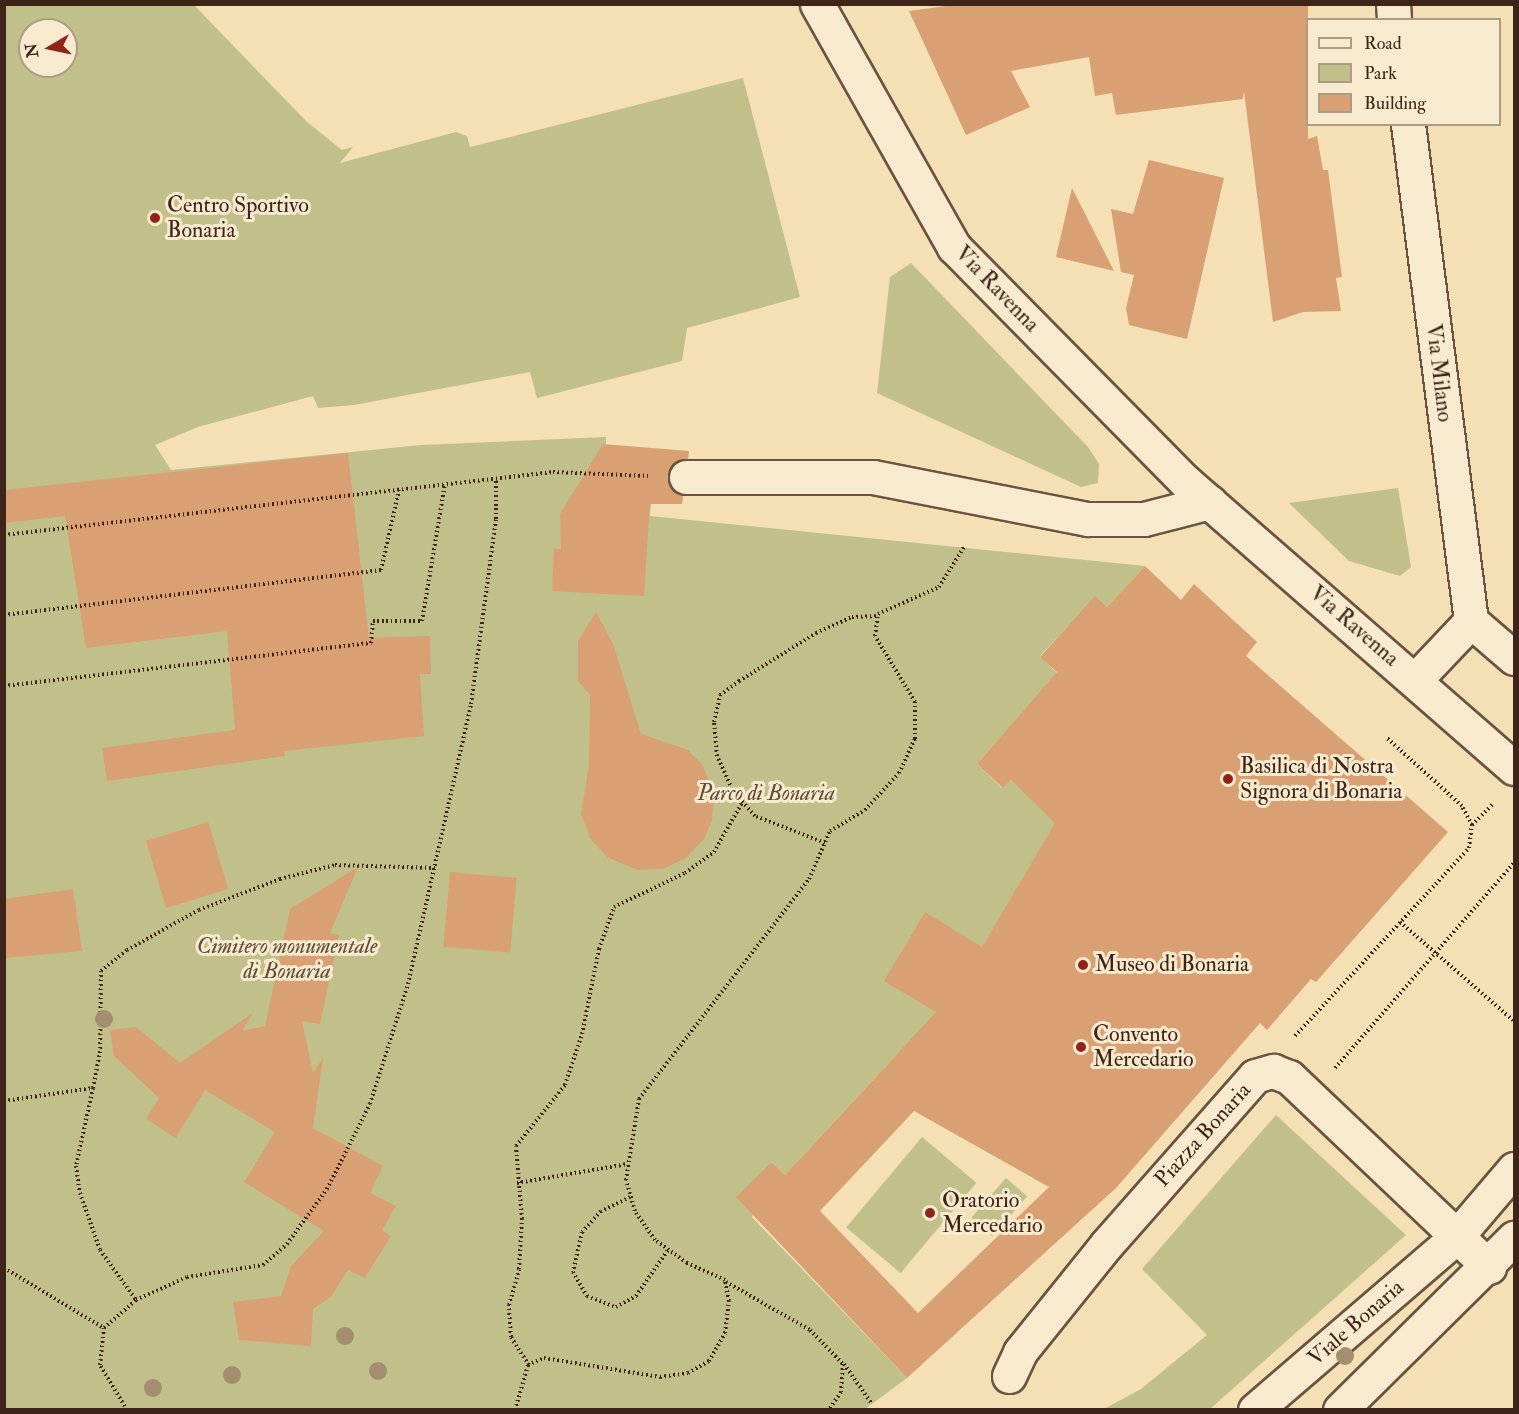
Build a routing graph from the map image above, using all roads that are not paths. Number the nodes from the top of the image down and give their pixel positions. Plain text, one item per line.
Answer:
1 (817, 4) edge
2 (1408, 126) edge
3 (686, 477) road end
4 (1210, 502) junction
5 (1471, 621) junction
6 (1515, 658) edge
7 (1416, 679) junction
8 (1515, 768) edge
9 (1515, 1169) edge
10 (1457, 1236) junction
11 (1515, 1238) edge
12 (1489, 1266) junction
13 (1010, 1376) dead end
14 (1255, 1410) edge
15 (1340, 1410) edge

1 - 4 street, Via Ravenna
2 - 5 street, Via Milano
3 - 4 street
4 - 7 street, Via Ravenna
5 - 6 street
5 - 7 street
7 - 8 street
9 - 10 street, Viale Bonaria
10 - 12 street
10 - 13 street, Piazza Bonaria
10 - 14 street, Viale Bonaria
11 - 12 street
12 - 15 street

